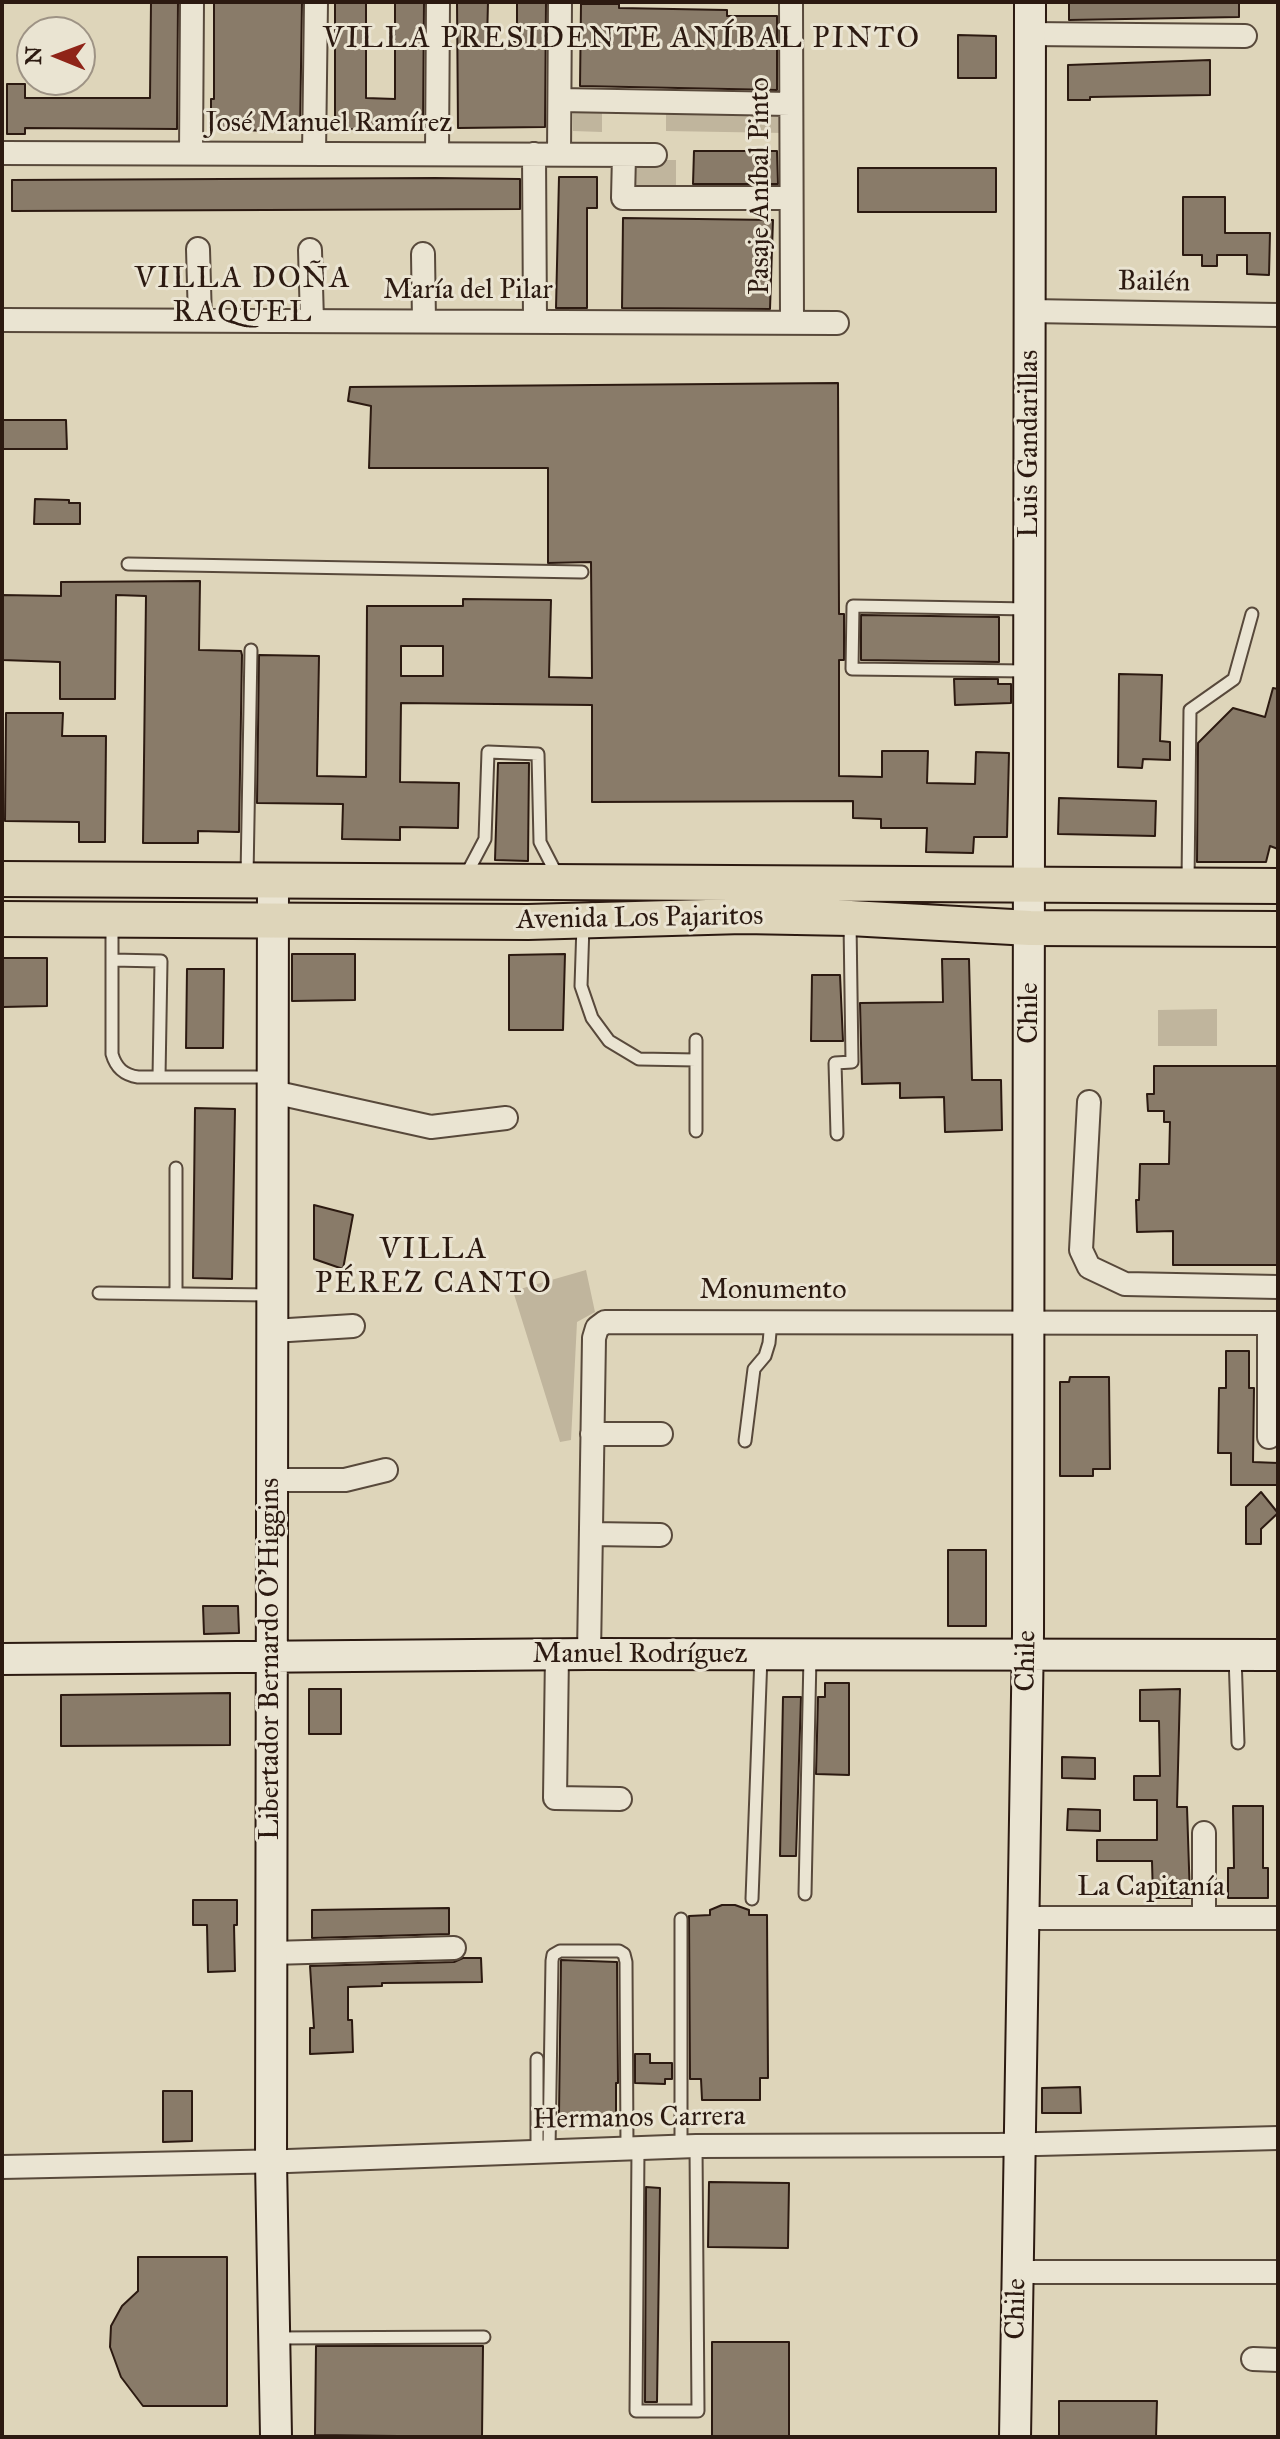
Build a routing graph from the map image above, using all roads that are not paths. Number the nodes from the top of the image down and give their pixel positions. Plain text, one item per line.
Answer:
1 (192, 2) edge
2 (316, 2) edge
3 (438, 2) edge
4 (560, 2) edge
5 (791, 2) edge
6 (1030, 2) edge
7 (1030, 34) junction
8 (1245, 36) dead end
9 (560, 100) junction
10 (790, 104) junction
11 (2, 153) edge
12 (191, 153) junction
13 (314, 154) junction
14 (437, 154) junction
15 (534, 154) junction
16 (559, 154) junction
17 (624, 155) junction
18 (655, 155) dead end
19 (790, 198) junction
20 (198, 249) dead end
21 (310, 250) dead end
22 (423, 254) dead end
23 (1029, 311) junction
24 (1278, 315) edge
25 (2, 320) edge
26 (200, 320) junction
27 (312, 321) junction
28 (424, 321) junction
29 (535, 322) junction
30 (792, 322) junction
31 (837, 323) dead end
32 (128, 564) dead end
33 (582, 572) dead end
34 (1030, 609) junction
35 (1252, 614) dead end
36 (251, 650) dead end
37 (1030, 672) junction
38 (2, 879) edge
39 (260, 881) junction
40 (463, 883) junction
41 (561, 883) junction
42 (1029, 885) junction
43 (1188, 886) junction
44 (1278, 886) edge
45 (850, 918) junction
46 (2, 919) edge
47 (112, 920) junction
48 (583, 921) junction
49 (273, 922) junction
50 (1030, 928) junction
51 (1278, 929) edge
52 (112, 960) junction
53 (696, 1040) dead end
54 (696, 1060) junction
55 (159, 1077) junction
56 (273, 1084) junction
57 (1089, 1102) dead end
58 (506, 1118) dead end
59 (696, 1131) dead end
60 (837, 1134) dead end
61 (176, 1168) dead end
62 (1278, 1287) edge
63 (99, 1293) dead end
64 (176, 1294) junction
65 (273, 1295) junction
66 (771, 1321) junction
67 (1029, 1322) junction
68 (1274, 1323) edge
69 (353, 1326) dead end
70 (273, 1331) junction
71 (592, 1434) junction
72 (661, 1434) dead end
73 (1269, 1437) dead end
74 (745, 1441) dead end
75 (386, 1470) dead end
76 (272, 1480) junction
77 (591, 1534) junction
78 (660, 1535) dead end
79 (573, 1654) junction
80 (761, 1655) junction
81 (810, 1655) junction
82 (1278, 1655) edge
83 (1028, 1656) junction
84 (1235, 1656) junction
85 (2, 1659) edge
86 (271, 1659) junction
87 (1238, 1743) dead end
88 (620, 1799) dead end
89 (1204, 1833) dead end
90 (805, 1894) dead end
91 (752, 1899) dead end
92 (1023, 1918) junction
93 (1204, 1918) junction
94 (1278, 1918) edge
95 (681, 1919) dead end
96 (454, 1948) dead end
97 (271, 1953) junction
98 (537, 2059) dead end
99 (1278, 2138) edge
100 (1019, 2145) junction
101 (689, 2146) junction
102 (632, 2148) junction
103 (543, 2150) junction
104 (271, 2161) junction
105 (2, 2167) edge
106 (1018, 2272) junction
107 (1278, 2272) edge
108 (484, 2337) dead end
109 (276, 2338) junction
110 (1253, 2359) dead end
111 (1278, 2360) edge
112 (276, 2437) edge
113 (1015, 2437) edge

1 - 12 street
2 - 13 street
3 - 14 street
4 - 9 street
5 - 10 street, Pasaje Aníbal Pinto
6 - 7 street, Luis Gandarillas
7 - 8 street
7 - 23 street, Luis Gandarillas
9 - 10 street
9 - 16 street
10 - 19 street, Pasaje Aníbal Pinto
11 - 12 street, José Manuel Ramírez
12 - 13 street, José Manuel Ramírez
13 - 14 street, José Manuel Ramírez
14 - 15 street, José Manuel Ramírez
15 - 16 street, José Manuel Ramírez
15 - 29 street
16 - 17 street, José Manuel Ramírez
17 - 18 street, José Manuel Ramírez
17 - 19 street
19 - 30 street, Pasaje Aníbal Pinto
20 - 26 street
21 - 27 street
22 - 28 street
23 - 24 street, Bailén
23 - 34 street, Luis Gandarillas
25 - 26 street, María del Pilar
26 - 27 street, María del Pilar
27 - 28 street, María del Pilar
28 - 29 street, María del Pilar
29 - 30 street, María del Pilar
30 - 31 street, María del Pilar
32 - 33 lane
34 - 37 street, Luis Gandarillas
34 - 37 lane
35 - 43 lane
36 - 39 lane
37 - 42 street, Luis Gandarillas
38 - 39 main road, Avenida Los Pajaritos
39 - 40 main road, Avenida Los Pajaritos
39 - 49 street, Libertador Bernardo O'Higgins
40 - 41 main road, Avenida Los Pajaritos
40 - 41 lane
41 - 42 main road, Avenida Los Pajaritos
42 - 43 main road, Avenida Los Pajaritos
42 - 50 street, Chile
43 - 44 main road, Avenida Los Pajaritos
45 - 48 main road, Avenida Los Pajaritos
45 - 50 main road, Avenida Los Pajaritos
45 - 60 lane
46 - 47 main road, Avenida Los Pajaritos
47 - 49 main road, Avenida Los Pajaritos
47 - 52 lane
48 - 49 main road, Avenida Los Pajaritos
48 - 54 lane
49 - 56 street, Libertador Bernardo O'Higgins
50 - 51 main road, Avenida Los Pajaritos
50 - 67 street, Chile
52 - 55 lane
52 - 55 lane
53 - 54 lane
54 - 59 lane
55 - 56 lane
56 - 58 street
56 - 65 street, Libertador Bernardo O'Higgins
57 - 62 street
61 - 64 lane
63 - 64 lane
64 - 65 lane
65 - 70 street, Libertador Bernardo O'Higgins
66 - 67 street, Monumento
66 - 71 street, Monumento
66 - 74 lane
67 - 68 street, Monumento
67 - 83 street, Chile
68 - 73 street
69 - 70 street
70 - 76 street, Libertador Bernardo O'Higgins
71 - 72 street
71 - 77 street, Monumento
75 - 76 street
76 - 86 street, Libertador Bernardo O'Higgins
77 - 78 street
77 - 79 street, Monumento
79 - 80 street, Manuel Rodríguez
79 - 86 street, Manuel Rodríguez
79 - 88 street, Monumento
80 - 81 street, Manuel Rodríguez
80 - 91 lane
81 - 83 street, Manuel Rodríguez
81 - 90 lane
82 - 84 street, Manuel Rodríguez
83 - 84 street, Manuel Rodríguez
83 - 92 street, Chile
84 - 87 lane
85 - 86 street, Manuel Rodríguez
86 - 97 street, Libertador Bernardo O'Higgins
89 - 93 street
92 - 93 street, La Capitanía
92 - 100 street, Chile
93 - 94 street, La Capitanía
95 - 101 lane
96 - 97 street
97 - 104 street, Libertador Bernardo O'Higgins
98 - 103 lane
99 - 100 street, Hermanos Carrera
100 - 101 street, Hermanos Carrera
100 - 106 street, Chile
101 - 102 street, Hermanos Carrera
101 - 102 lane
102 - 103 street, Hermanos Carrera
102 - 103 lane
103 - 104 street, Hermanos Carrera
104 - 105 street, Hermanos Carrera
104 - 109 street, Libertador Bernardo O'Higgins
106 - 107 street
106 - 113 street, Chile
108 - 109 lane
109 - 112 street, Libertador Bernardo O'Higgins
110 - 111 street

